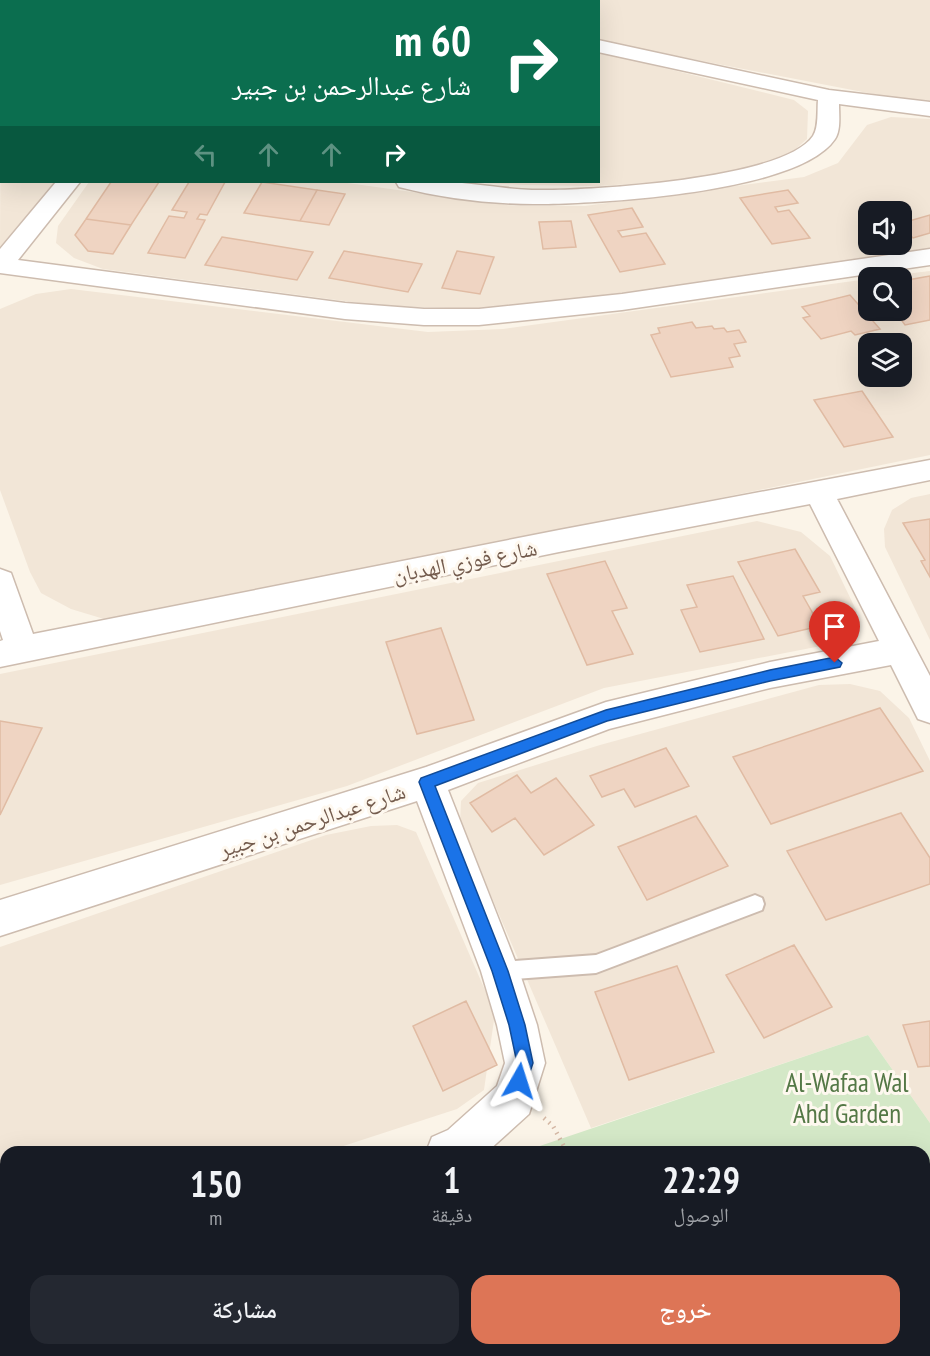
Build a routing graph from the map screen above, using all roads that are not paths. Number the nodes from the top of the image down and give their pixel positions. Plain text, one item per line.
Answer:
1 (600, 46) edge
2 (829, 96) junction
3 (930, 109) edge
4 (67, 183) edge
5 (413, 183) edge
6 (930, 257) edge
7 (0, 265) edge
8 (930, 470) edge
9 (819, 493) junction
10 (0, 581) edge
11 (901, 650) junction
12 (11, 652) edge
13 (930, 709) edge
14 (426, 782) junction
15 (755, 904) dead end
16 (0, 918) edge
17 (500, 971) junction
18 (461, 1146) edge

1 - 2 street
2 - 3 street
2 - 5 street
4 - 7 street
6 - 7 street
8 - 9 street, شارع فوزي الهدبان
9 - 11 street
9 - 12 street, شارع فوزي الهدبان
10 - 12 street
11 - 13 street
11 - 14 street, شارع عبدالرحمن بن جبير
14 - 16 street, شارع عبدالرحمن بن جبير
14 - 17 street
15 - 17 lane
17 - 18 street

